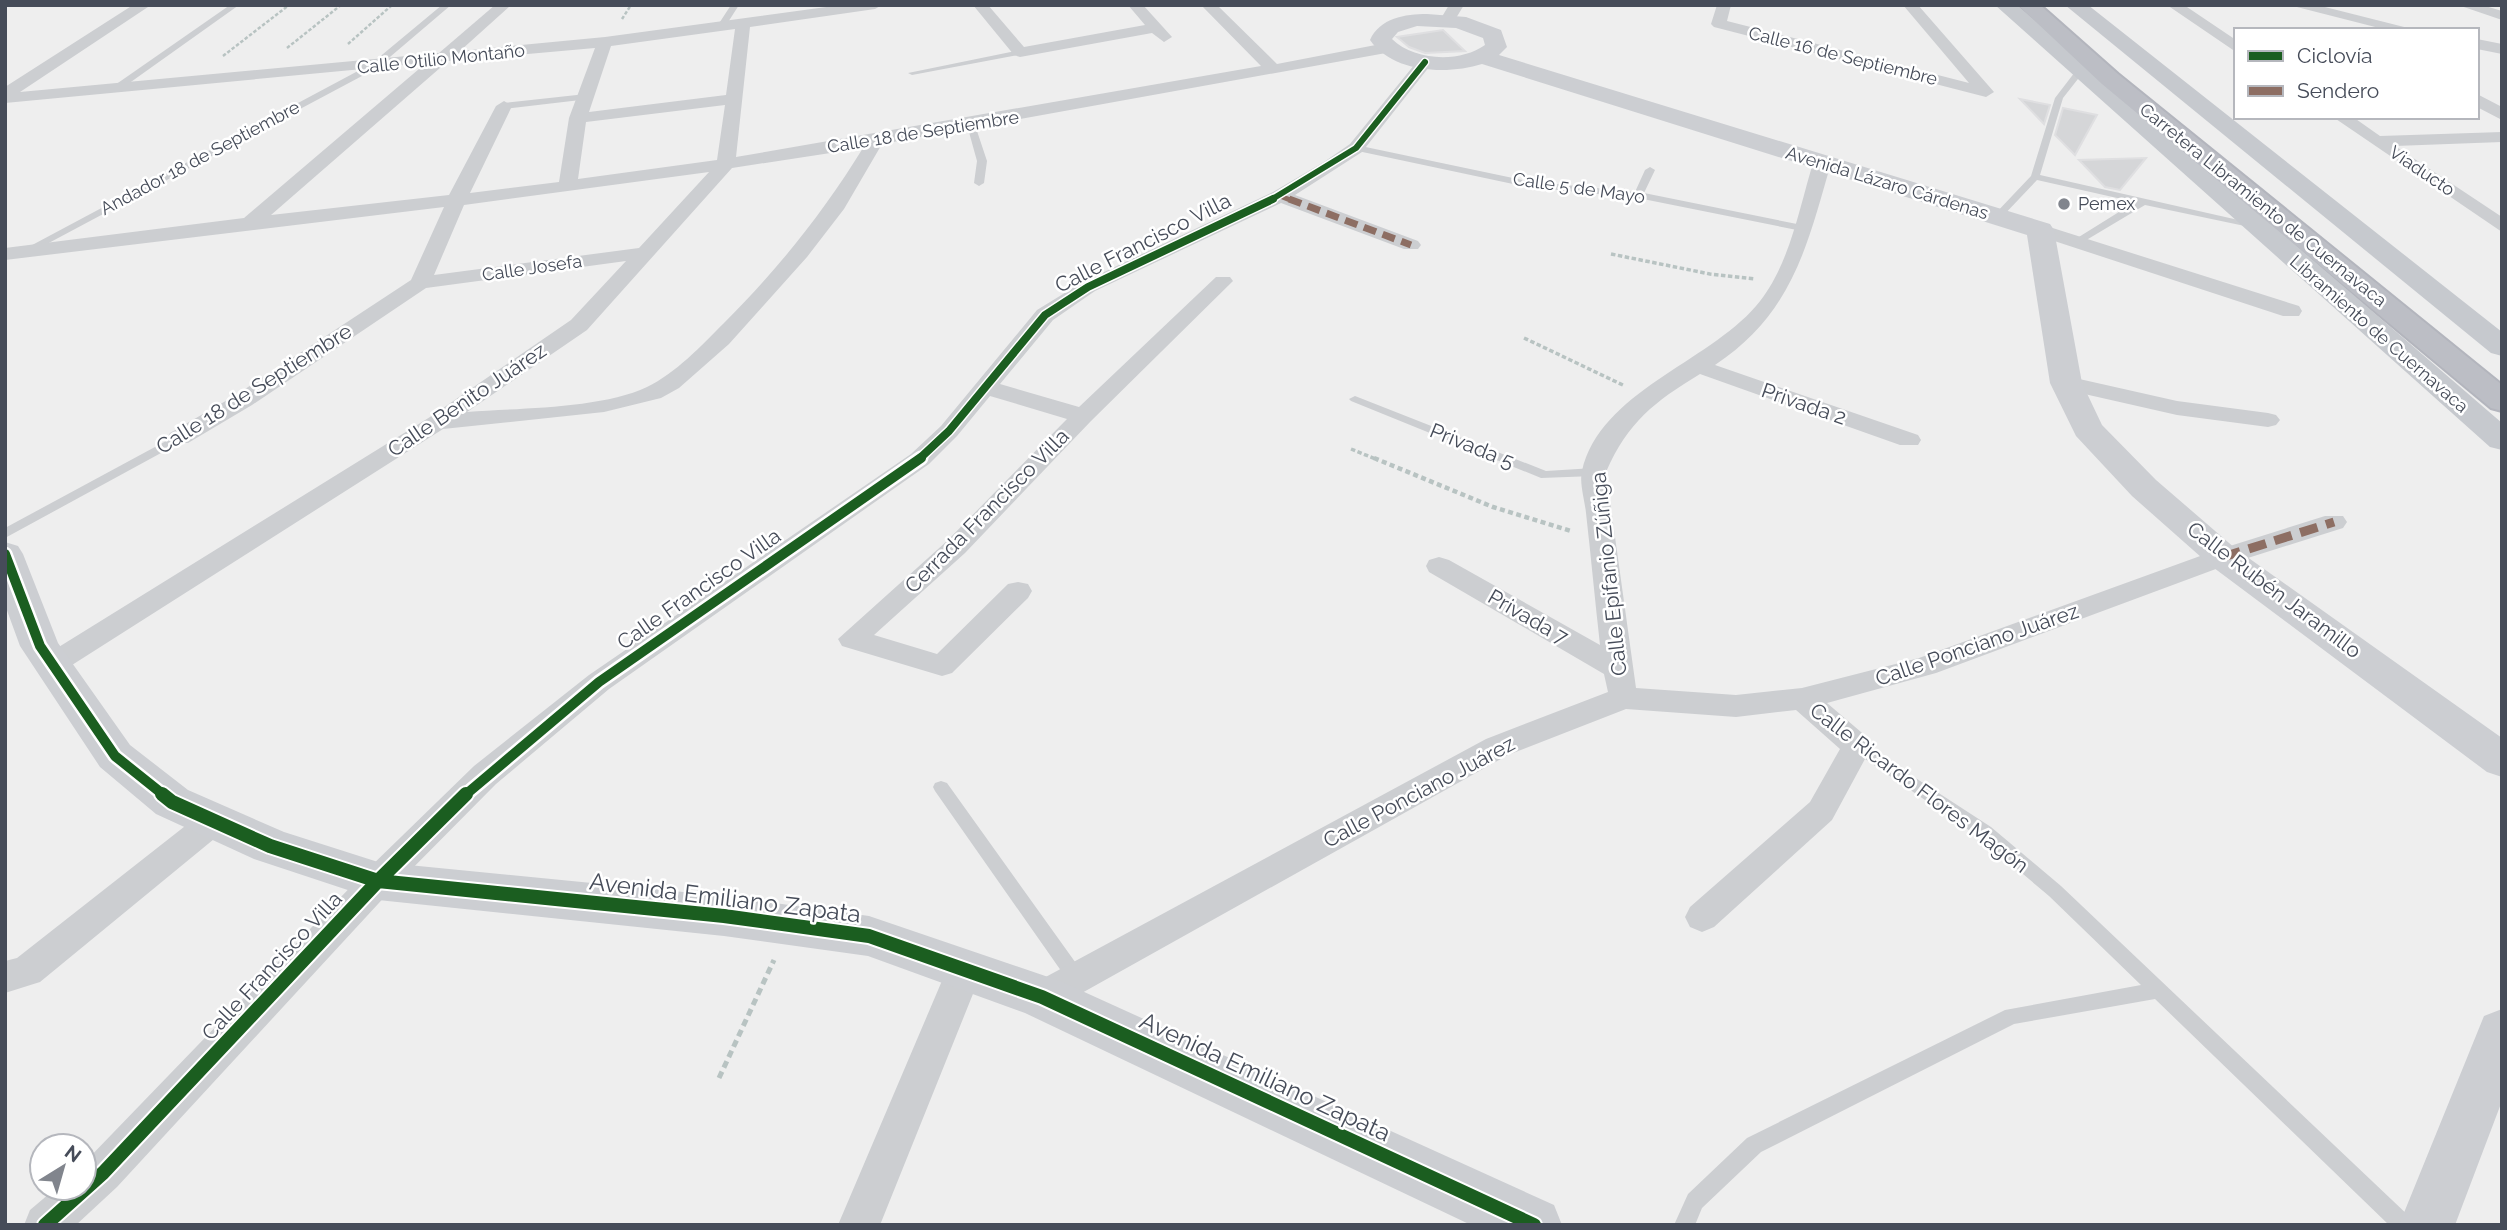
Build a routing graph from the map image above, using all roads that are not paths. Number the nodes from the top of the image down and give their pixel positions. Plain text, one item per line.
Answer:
1 (144, 5) edge
2 (235, 5) edge
3 (447, 5) edge
4 (503, 5) edge
5 (735, 5) edge
6 (875, 5) edge
7 (980, 5) edge
8 (1135, 5) edge
9 (1208, 5) edge
10 (1724, 5) edge
11 (1910, 5) edge
12 (2005, 5) edge
13 (2028, 5) edge
14 (2059, 5) edge
15 (2075, 5) edge
16 (2174, 5) edge
17 (2296, 5) edge
18 (2330, 5) edge
19 (2465, 5) edge
20 (1381, 11) dead end
21 (1452, 13) edge
22 (2502, 16) edge
23 (2362, 20) junction
24 (1404, 23) junction
25 (743, 25) junction
26 (720, 28) junction
27 (2400, 28) edge
28 (605, 42) junction
29 (2479, 44) edge
30 (2234, 46) edge
31 (1386, 48) junction
32 (2502, 49) edge
33 (1020, 52) junction
34 (1483, 57) junction
35 (444, 59) junction
36 (1425, 62) junction
37 (374, 66) junction
38 (1273, 69) junction
39 (2081, 70) junction
40 (912, 73) dead end
41 (118, 87) junction
42 (5, 96) edge
43 (586, 97) junction
44 (735, 99) junction
45 (2479, 100) edge
46 (504, 106) joint
47 (2502, 115) edge
48 (578, 118) junction
49 (2344, 119) edge
50 (971, 125) junction
51 (2502, 137) edge
52 (876, 140) junction
53 (2377, 141) junction
54 (1356, 148) junction
55 (1822, 163) junction
56 (726, 164) junction
57 (1650, 170) dead end
58 (2035, 177) junction
59 (979, 183) dead end
60 (567, 187) junction
61 (1638, 195) junction
62 (1280, 196) junction
63 (457, 199) junction
64 (2144, 201) junction
65 (1997, 217) junction
66 (248, 224) junction
67 (2502, 226) edge
68 (1802, 228) junction
69 (2257, 228) junction
70 (2040, 230) junction
71 (2078, 242) junction
72 (1411, 245) dead end
73 (26, 251) junction
74 (643, 253) junction
75 (5, 254) edge
76 (1223, 281) dead end
77 (420, 283) junction
78 (2291, 311) dead end
79 (2502, 346) edge
80 (1700, 367) junction
81 (2502, 368) edge
82 (2066, 383) junction
83 (984, 387) junction
84 (1355, 399) dead end
85 (2502, 401) edge
86 (1083, 415) junction
87 (2268, 420) dead end
88 (438, 422) junction
89 (179, 438) joint
90 (1909, 440) dead end
91 (2502, 440) edge
92 (1594, 472) junction
93 (2334, 522) dead end
94 (5, 534) edge
95 (5, 554) edge
96 (2223, 557) junction
97 (1439, 566) dead end
98 (1018, 591) dead end
99 (51, 664) junction
100 (1620, 683) junction
101 (1802, 699) junction
102 (1857, 746) junction
103 (2502, 761) edge
104 (940, 787) dead end
105 (214, 821) junction
106 (378, 881) junction
107 (1702, 917) dead end
108 (965, 969) junction
109 (5, 977) edge
110 (1059, 988) junction
111 (2161, 990) junction
112 (2502, 1032) edge
113 (46, 1225) edge
114 (859, 1225) edge
115 (1534, 1225) edge
116 (1684, 1225) edge
117 (2404, 1225) edge
118 (2427, 1225) edge

1 - 42 street
2 - 41 lane
3 - 37 lane, Andador 18 de Septiembre
4 - 35 street
5 - 26 lane
6 - 25 street, Calle Otilio Montaño
7 - 33 street
8 - 33 street
9 - 38 street
10 - 11 street, Calle 16 de Septiembre
12 - 39 main road, Libramiento de Cuernavaca
13 - 85 highway, Carretera Libramiento de Cuernavaca
14 - 81 highway, Carretera Libramiento de Cuernavaca
15 - 79 main road
16 - 30 street
17 - 23 street
18 - 23 street
19 - 22 street
20 - 24 street
21 - 24 street
21 - 34 street
23 - 27 street
24 - 31 street
25 - 26 street, Calle Otilio Montaño
25 - 44 street
26 - 28 street, Calle Otilio Montaño
28 - 35 street, Calle Otilio Montaño
28 - 43 street
29 - 32 street
31 - 36 street
31 - 38 street, Calle 18 de Septiembre
33 - 40 lane
34 - 36 street
34 - 55 street, Avenida Lázaro Cárdenas
35 - 37 street, Calle Otilio Montaño
35 - 66 street
36 - 54 street, Calle Francisco Villa
37 - 41 street, Calle Otilio Montaño
37 - 73 lane, Andador 18 de Septiembre
38 - 50 street, Calle 18 de Septiembre
39 - 58 lane
39 - 69 main road, Libramiento de Cuernavaca
41 - 42 street, Calle Otilio Montaño
43 - 46 lane
43 - 48 street
44 - 48 street
44 - 56 street
45 - 47 street
46 - 63 street
48 - 60 street
49 - 53 street, Viaducto
50 - 52 street, Calle 18 de Septiembre
50 - 59 lane
51 - 53 street
52 - 56 street, Calle 18 de Septiembre
52 - 88 street
53 - 67 street, Viaducto
54 - 61 lane, Calle 5 de Mayo
54 - 62 street, Calle Francisco Villa
55 - 65 street, Avenida Lázaro Cárdenas
55 - 68 street, Calle Epifanio Zúñiga
56 - 60 street, Calle 18 de Septiembre
56 - 74 street, Calle Benito Juárez
57 - 61 lane
58 - 64 lane
58 - 65 lane
60 - 63 street, Calle 18 de Septiembre
61 - 68 lane, Calle 5 de Mayo
62 - 72 street
62 - 83 street, Calle Francisco Villa
63 - 66 street, Calle 18 de Septiembre
63 - 77 street
64 - 69 lane
64 - 71 lane
65 - 70 street, Avenida Lázaro Cárdenas
66 - 73 street, Calle 18 de Septiembre
68 - 80 street, Calle Epifanio Zúñiga
69 - 91 main road, Libramiento de Cuernavaca
70 - 71 street, Avenida Lázaro Cárdenas
70 - 82 street, Calle Rubén Jaramillo
71 - 78 street, Avenida Lázaro Cárdenas
73 - 75 street, Calle 18 de Septiembre
74 - 77 street, Calle Josefa
74 - 88 street, Calle Benito Juárez
76 - 86 street, Cerrada Francisco Villa
77 - 89 street, Calle 18 de Septiembre
80 - 90 street, Privada 2
80 - 92 street, Calle Epifanio Zúñiga
82 - 87 street
82 - 96 street, Calle Rubén Jaramillo
83 - 86 street, Cerrada Francisco Villa
83 - 106 street, Calle Francisco Villa
84 - 92 lane, Privada 5
86 - 98 street, Cerrada Francisco Villa
88 - 99 street, Calle Benito Juárez
89 - 94 lane, Calle 18 de Septiembre
92 - 100 street, Calle Epifanio Zúñiga
93 - 96 street, Calle Ponciano Juárez
95 - 99 street, Avenida Emiliano Zapata
96 - 101 street, Calle Ponciano Juárez
96 - 103 street, Calle Rubén Jaramillo
97 - 100 street, Privada 7
99 - 105 street, Avenida Emiliano Zapata
100 - 101 street, Calle Ponciano Juárez
100 - 110 street, Calle Ponciano Juárez
101 - 102 street, Calle Ricardo Flores Magón
102 - 107 street
102 - 111 lane, Calle Ricardo Flores Magón
104 - 110 lane
105 - 106 street, Avenida Emiliano Zapata
105 - 109 street
106 - 108 street, Avenida Emiliano Zapata
106 - 113 street, Calle Francisco Villa
108 - 110 street, Avenida Emiliano Zapata
108 - 114 street
110 - 115 street, Avenida Emiliano Zapata
111 - 116 lane
111 - 117 lane, Calle Ricardo Flores Magón
112 - 118 street

